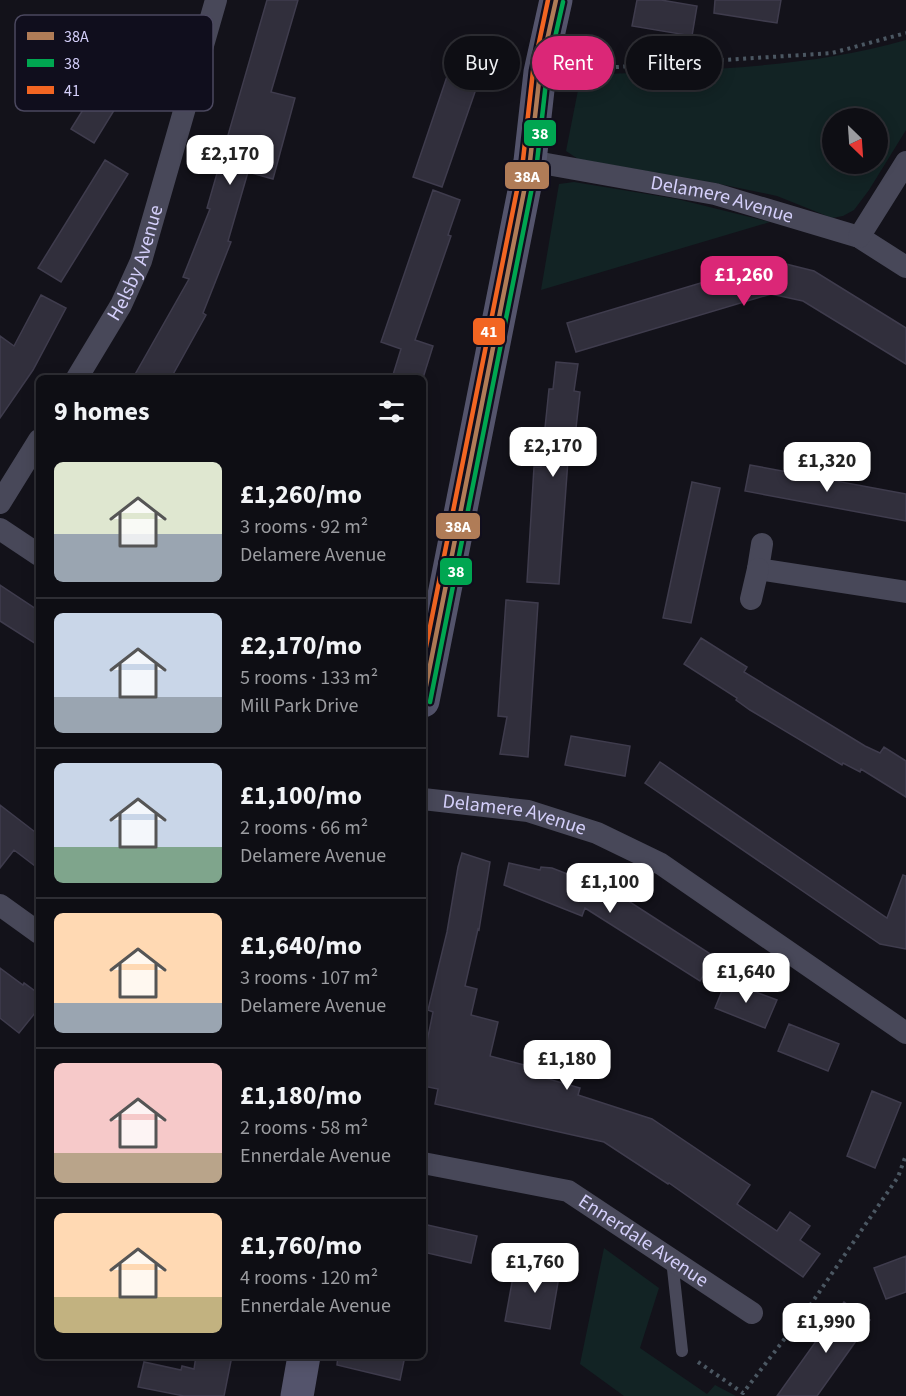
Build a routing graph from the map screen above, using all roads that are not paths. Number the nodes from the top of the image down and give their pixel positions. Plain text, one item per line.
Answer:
1 (216, 0) edge
2 (556, 0) edge
3 (212, 15) edge
4 (184, 111) edge
5 (530, 161) junction
6 (906, 162) edge
7 (860, 237) junction
8 (906, 267) edge
9 (79, 375) edge
10 (36, 445) edge
11 (0, 503) edge
12 (0, 529) edge
13 (762, 544) dead end
14 (36, 553) edge
15 (758, 569) junction
16 (906, 592) edge
17 (751, 599) dead end
18 (426, 686) edge
19 (426, 799) edge
20 (0, 905) edge
21 (36, 931) edge
22 (906, 1033) edge
23 (426, 1164) edge
24 (672, 1260) junction
25 (752, 1313) dead end
26 (682, 1351) road end
27 (303, 1359) edge
28 (297, 1396) edge

1 - 3 street, Helsby Avenue
2 - 5 street
4 - 9 street, Helsby Avenue
5 - 7 street, Delamere Avenue
5 - 18 street
6 - 7 street
7 - 8 street, Delamere Avenue
10 - 11 street
12 - 14 street
13 - 15 street
15 - 16 street
15 - 17 street
19 - 22 street, Delamere Avenue
20 - 21 street
23 - 24 street, Ennerdale Avenue
24 - 25 street, Ennerdale Avenue
24 - 26 lane
27 - 28 street

